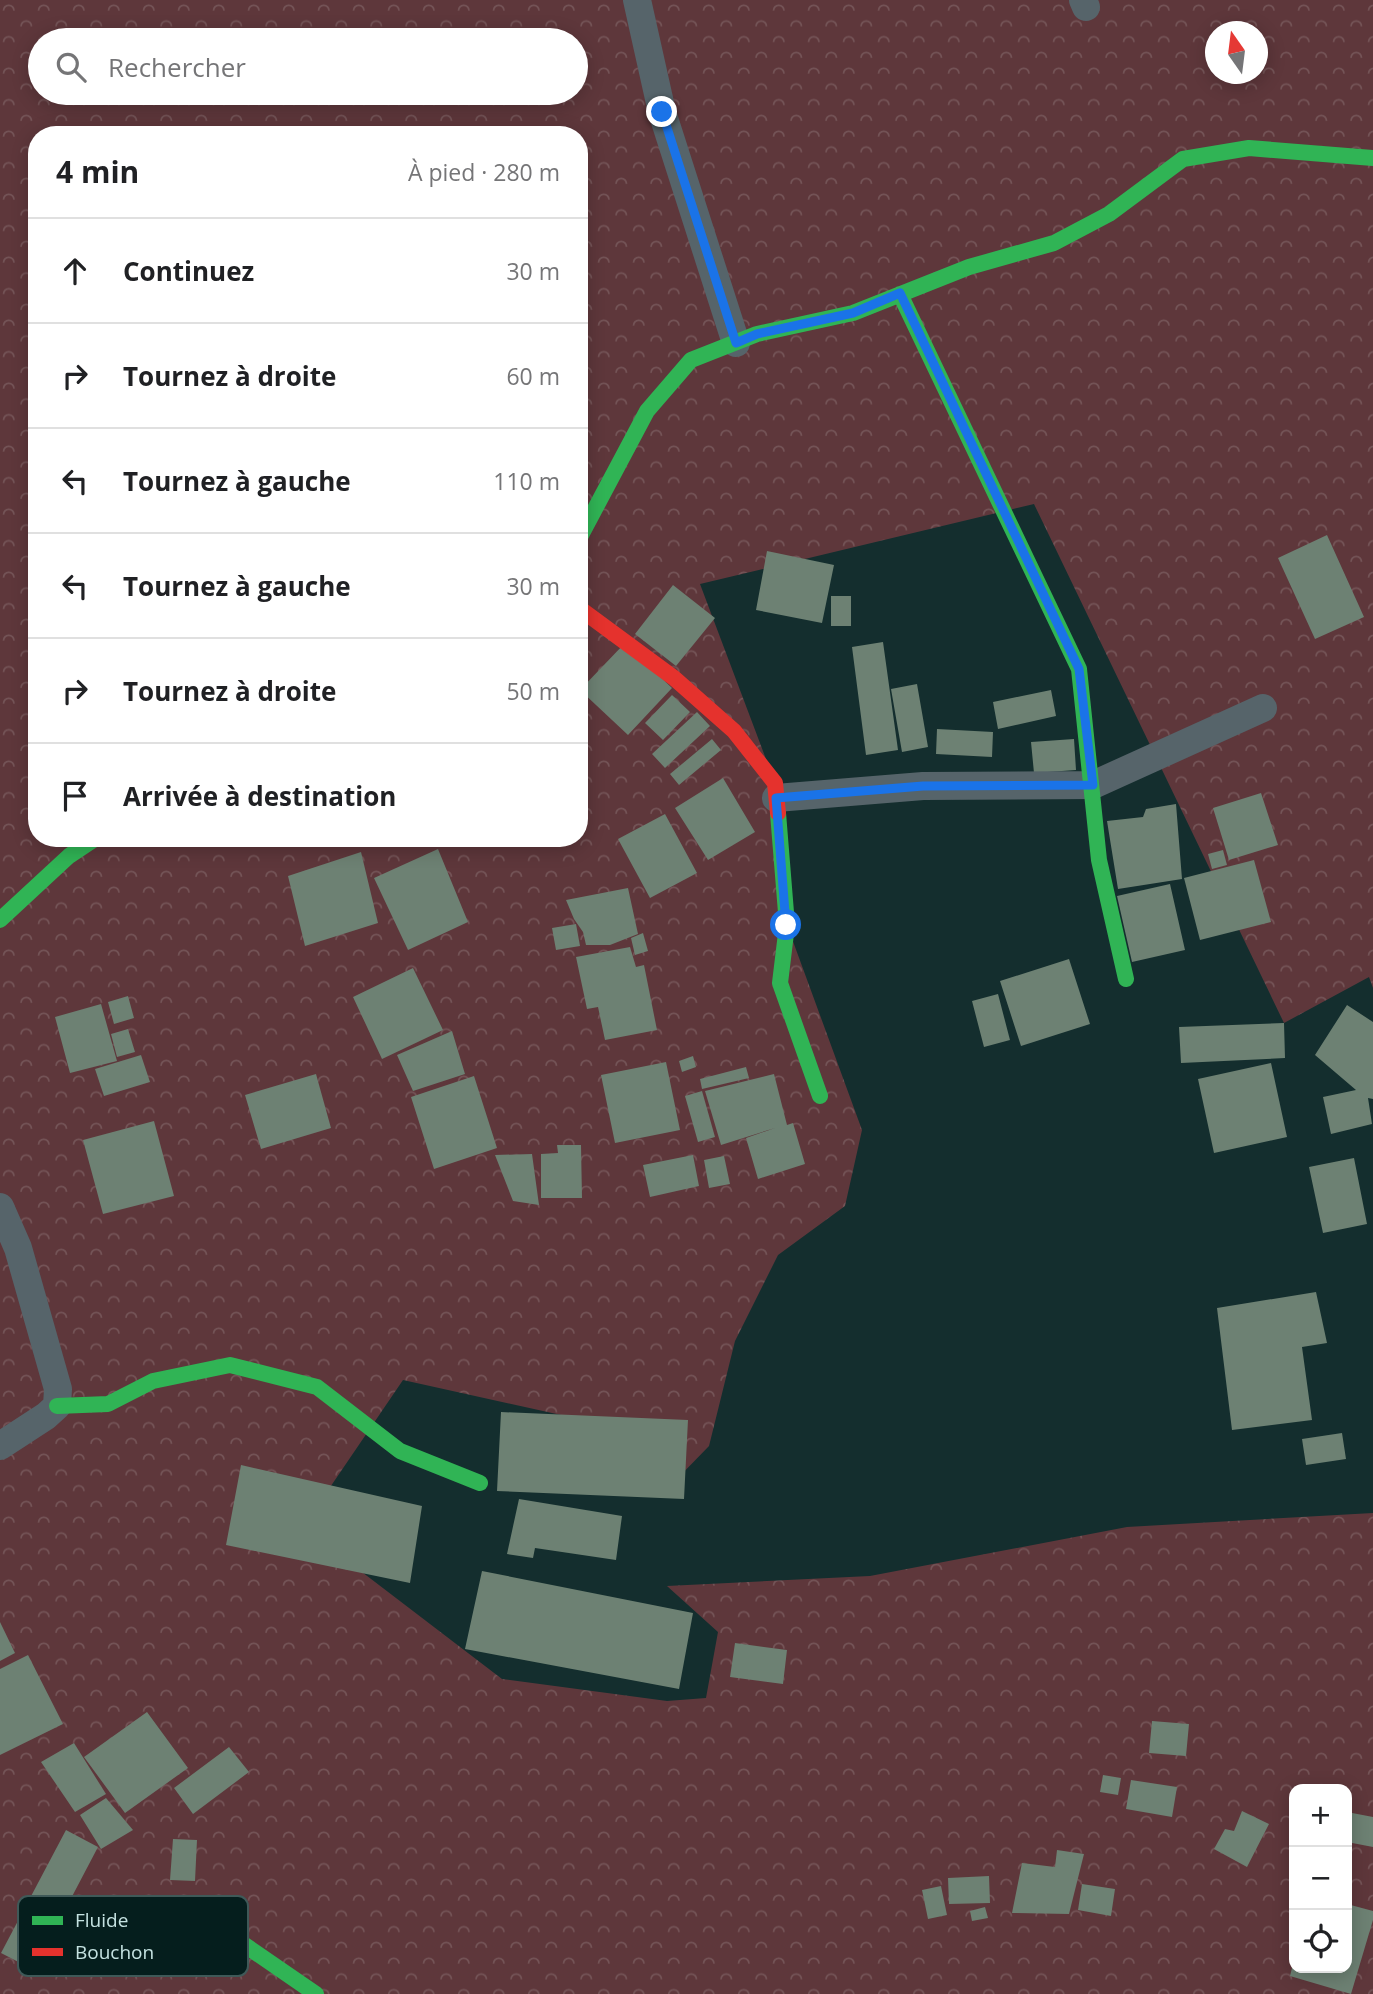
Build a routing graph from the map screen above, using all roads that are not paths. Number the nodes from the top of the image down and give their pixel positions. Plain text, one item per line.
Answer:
1 (636, 0) edge
2 (1373, 158) edge
3 (900, 293) junction
4 (736, 343) junction
5 (588, 522) edge
6 (588, 615) edge
7 (1263, 708) dead end
8 (1093, 785) junction
9 (776, 798) junction
10 (82, 847) edge
11 (0, 920) edge
12 (1126, 979) dead end
13 (820, 1096) dead end
14 (0, 1207) edge
15 (57, 1406) junction
16 (0, 1446) edge
17 (480, 1483) dead end
18 (248, 1947) edge
19 (316, 1994) edge

1 - 4 street
2 - 3 street
3 - 4 street
3 - 8 street
4 - 5 street
6 - 9 street
7 - 8 street
8 - 9 street
8 - 12 street
9 - 13 street
10 - 11 street
14 - 15 street
15 - 16 street
15 - 17 street
18 - 19 street

